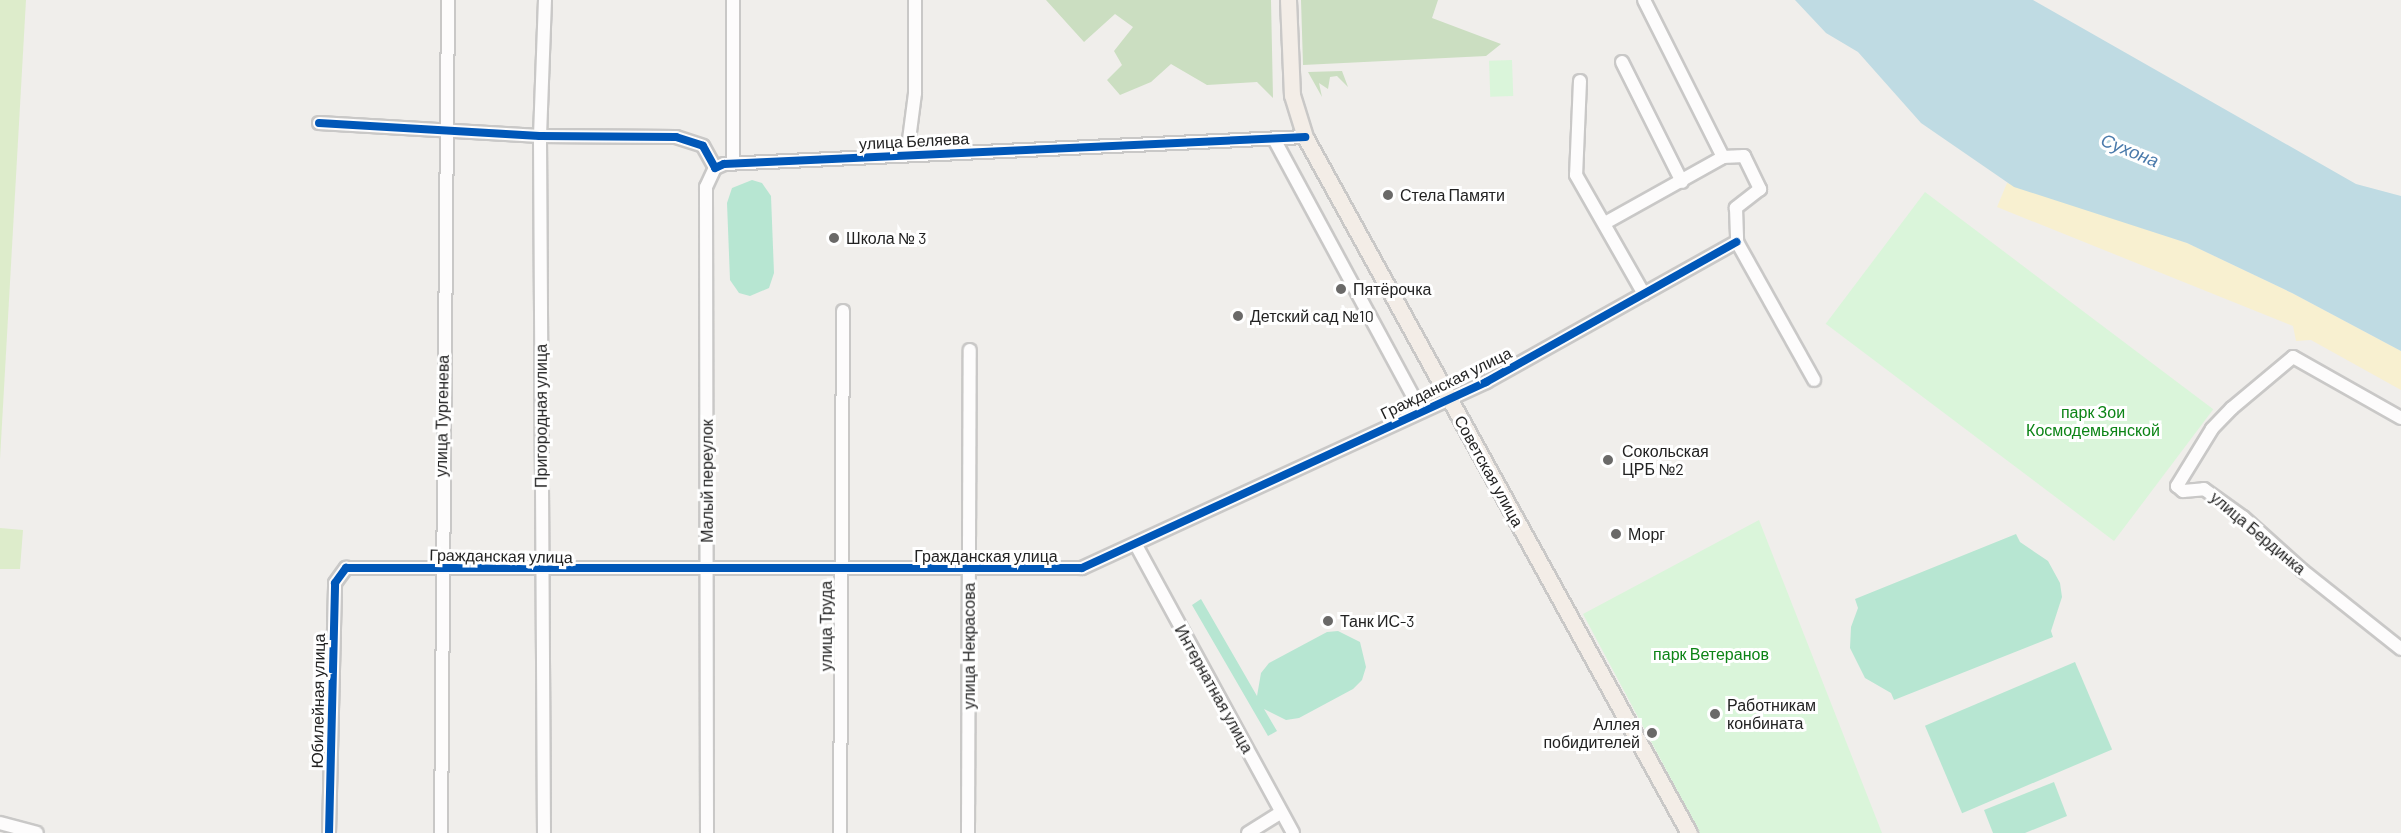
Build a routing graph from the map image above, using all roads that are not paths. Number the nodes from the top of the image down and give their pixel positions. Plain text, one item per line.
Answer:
1 (448, 0) edge
2 (544, 0) edge
3 (733, 0) edge
4 (915, 0) edge
5 (1288, 0) edge
6 (1644, 0) edge
7 (1622, 62) dead end
8 (1580, 81) dead end
9 (319, 123) dead end
10 (446, 131) junction
11 (540, 136) junction
12 (1305, 137) junction
13 (1274, 139) junction
14 (907, 155) junction
15 (1723, 156) junction
16 (733, 164) junction
17 (716, 168) junction
18 (1682, 182) junction
19 (1605, 223) junction
20 (1737, 242) junction
21 (1644, 294) junction
22 (843, 310) dead end
23 (970, 350) dead end
24 (1814, 380) dead end
25 (1449, 398) junction
26 (1421, 411) junction
27 (2401, 418) edge
28 (1136, 544) junction
29 (441, 568) junction
30 (541, 570) junction
31 (707, 570) junction
32 (839, 570) junction
33 (969, 570) junction
34 (340, 572) joint
35 (2401, 649) edge
36 (1281, 812) junction
37 (0, 823) edge
38 (37, 833) edge
39 (328, 833) edge
40 (441, 833) edge
41 (544, 833) edge
42 (707, 833) edge
43 (840, 833) edge
44 (968, 833) edge
45 (1248, 833) edge
46 (1293, 833) edge
47 (1689, 833) edge

1 - 10 street, улица Тургенева
2 - 11 street, Пригородная улица
3 - 16 street
4 - 14 street
5 - 12 main road, Советская улица
6 - 15 street
7 - 18 street
8 - 19 street
9 - 10 street
10 - 11 street
10 - 29 street, улица Тургенева
11 - 17 street
11 - 30 street, Пригородная улица
12 - 13 street, улица Беляева
12 - 25 main road, Советская улица
13 - 14 street, улица Беляева
13 - 26 street
14 - 16 street, улица Беляева
15 - 18 street
15 - 20 street
16 - 17 street, улица Беляева
17 - 31 street, Малый переулок
18 - 19 street
19 - 21 street
20 - 21 street, Гражданская улица
20 - 24 street
21 - 25 street, Гражданская улица
22 - 32 street, улица Труда
23 - 33 street, улица Некрасова
25 - 26 street, Гражданская улица
25 - 47 main road, Советская улица
26 - 28 street, Гражданская улица
27 - 35 street, улица Бердинка
28 - 33 street, Гражданская улица
28 - 36 street, Интернатная улица
29 - 30 street, Гражданская улица
29 - 34 street, Гражданская улица
29 - 40 street, улица Тургенева
30 - 31 street, Гражданская улица
30 - 41 street, Пригородная улица
31 - 32 street, Гражданская улица
31 - 42 street, Малый переулок
32 - 33 street, Гражданская улица
32 - 43 street, улица Труда
33 - 44 street, улица Некрасова
34 - 39 street, Юбилейная улица
36 - 45 street
36 - 46 street, Интернатная улица
37 - 38 street

